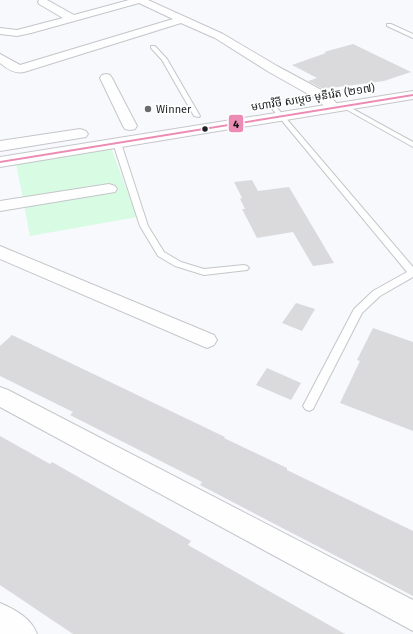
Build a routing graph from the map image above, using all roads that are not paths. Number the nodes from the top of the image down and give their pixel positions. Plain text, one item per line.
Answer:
1 (144, 1) edge
2 (43, 2) dead end
3 (73, 18) junction
4 (183, 19) junction
5 (389, 25) dead end
6 (0, 31) edge
7 (413, 36) edge
8 (153, 46) dead end
9 (0, 58) edge
10 (106, 78) dead end
11 (413, 82) edge
12 (413, 95) edge
13 (322, 96) junction
14 (271, 104) junction
15 (256, 106) dead end
16 (339, 107) junction
17 (212, 113) dead end
18 (197, 116) junction
19 (281, 117) junction
20 (182, 118) dead end
21 (145, 124) dead end
22 (130, 126) junction
23 (92, 132) dead end
24 (116, 136) junction
25 (413, 145) edge
26 (0, 146) edge
27 (0, 162) edge
28 (109, 189) dead end
29 (0, 206) edge
30 (0, 252) edge
31 (244, 268) dead end
32 (413, 273) edge
33 (207, 340) dead end
34 (0, 396) edge
35 (309, 406) dead end
36 (413, 616) edge
37 (0, 618) edge
38 (22, 634) edge

1 - 3 street
1 - 4 street
2 - 3 street
3 - 6 street
4 - 9 street
4 - 13 street
5 - 7 lane
8 - 18 lane
10 - 22 street
11 - 13 main road, មហាវិថី សម្តេច មុនីរ៉េត (២១៧)
12 - 16 main road, មហាវិថី សម្តេច មុនីរ៉េត (២១៧)
13 - 14 main road, មហាវិថី សម្តេច មុនីរ៉េត (២១៧)
13 - 16 street
14 - 15 main road, មហាវិថី សម្តេច មុនីរ៉េត (២១៧)
14 - 19 lane
16 - 19 main road, មហាវិថី សម្តេច មុនីរ៉េត (២១៧)
16 - 25 lane
17 - 18 main road
18 - 20 main road
19 - 24 main road, មហាវិថី សម្តេច មុនីរ៉េត (២១៧)
19 - 32 lane
21 - 22 main road, មហាវិថី សម្តេច មុនីរ៉េត (២១៧)
22 - 24 main road, មហាវិថី សម្តេច មុនីរ៉េត (២១៧)
23 - 26 main road
24 - 27 main road, មហាវិថី សម្តេច មុនីរ៉េត (២១៧)
24 - 31 lane
28 - 29 street
30 - 33 street
32 - 35 lane
34 - 36 street
37 - 38 street

